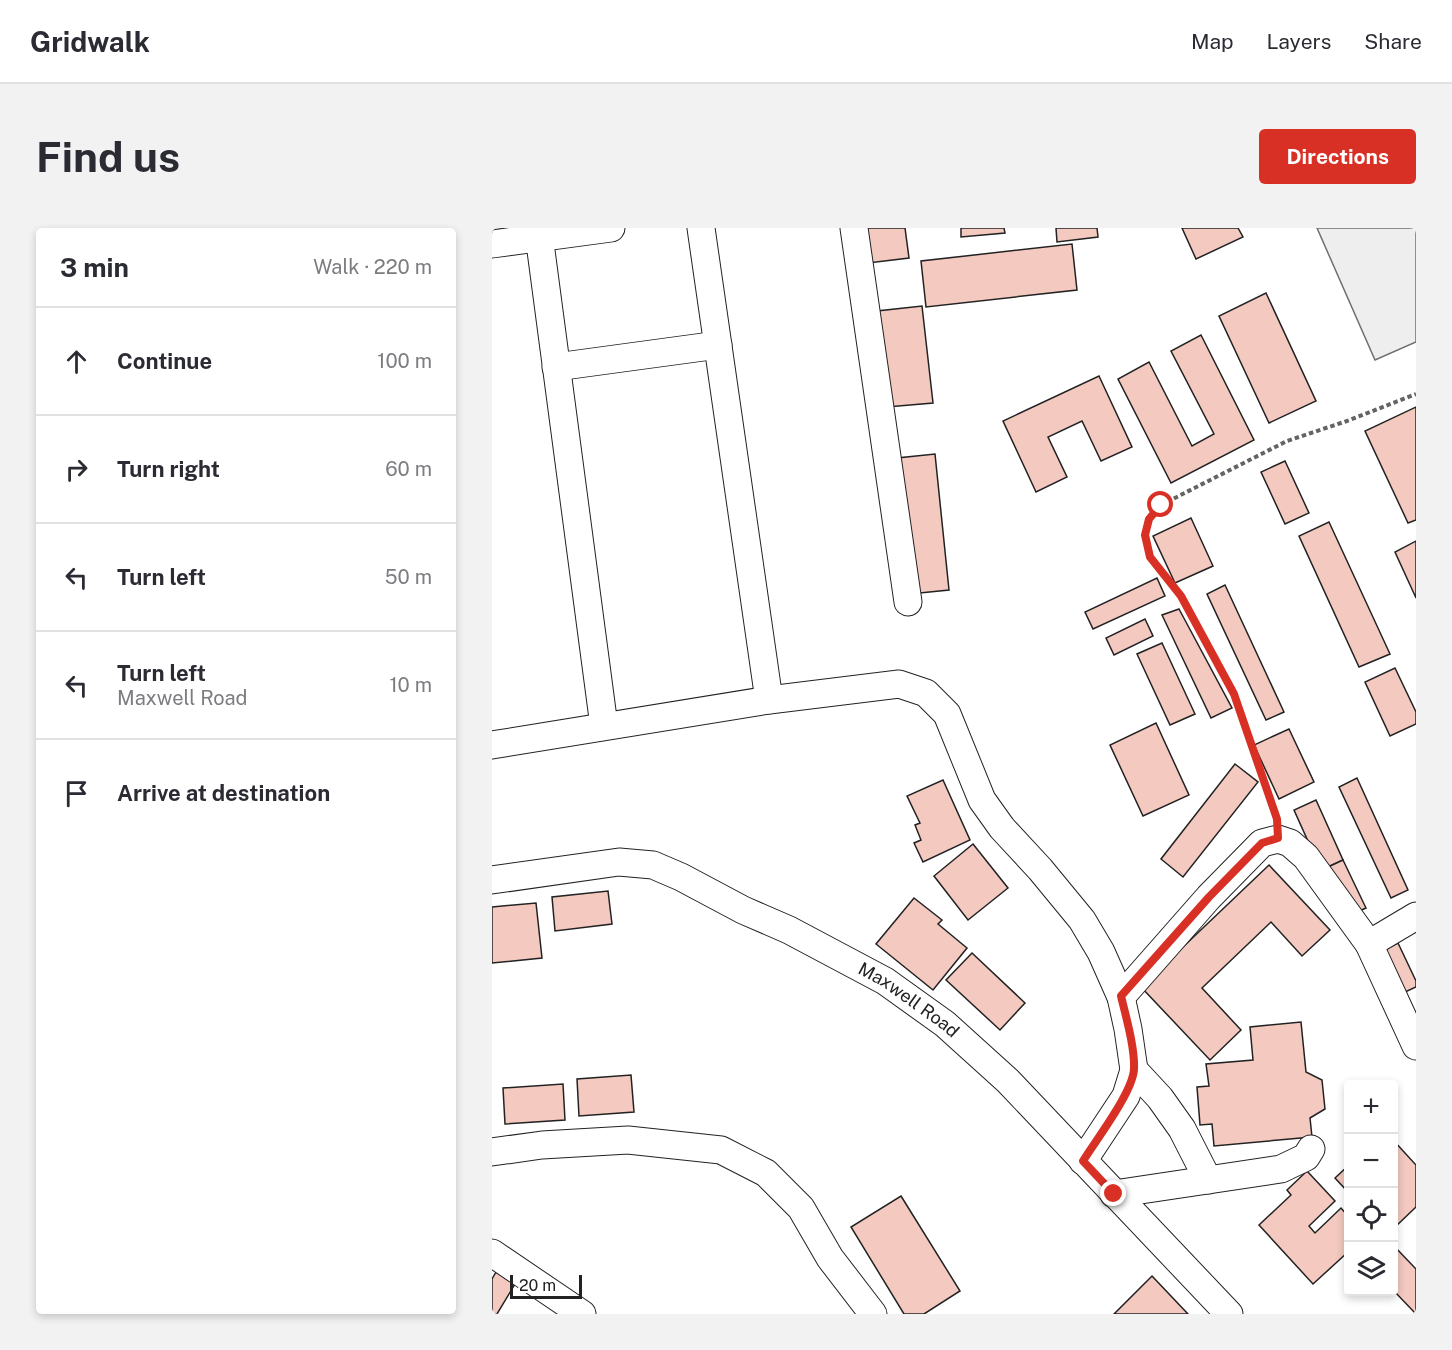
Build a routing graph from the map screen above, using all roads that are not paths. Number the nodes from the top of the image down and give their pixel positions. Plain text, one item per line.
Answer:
1 (611, 228) edge
2 (701, 228) edge
3 (854, 228) edge
4 (539, 233) edge
5 (492, 244) edge
6 (718, 345) junction
7 (556, 367) junction
8 (908, 602) dead end
9 (769, 700) junction
10 (604, 726) junction
11 (492, 745) edge
12 (492, 880) edge
13 (1416, 916) edge
14 (1369, 944) junction
15 (1121, 996) junction
16 (1416, 1046) edge
17 (1134, 1070) junction
18 (1311, 1149) dead end
19 (492, 1152) edge
20 (1083, 1161) junction
21 (1208, 1180) junction
22 (1114, 1194) junction
23 (492, 1253) edge
24 (582, 1314) edge
25 (873, 1314) edge
26 (1229, 1314) edge

1 - 4 street
2 - 6 street
3 - 8 street
4 - 5 street
4 - 7 street
6 - 7 street
6 - 9 street
7 - 10 street
9 - 10 street
9 - 15 street
10 - 11 street
12 - 20 street, Maxwell Road
13 - 14 street
14 - 15 street
14 - 16 street
15 - 17 street
17 - 20 street
17 - 21 street
18 - 21 street
19 - 25 street
20 - 22 street, Maxwell Road
21 - 22 street
22 - 26 street, Maxwell Road
23 - 24 street

